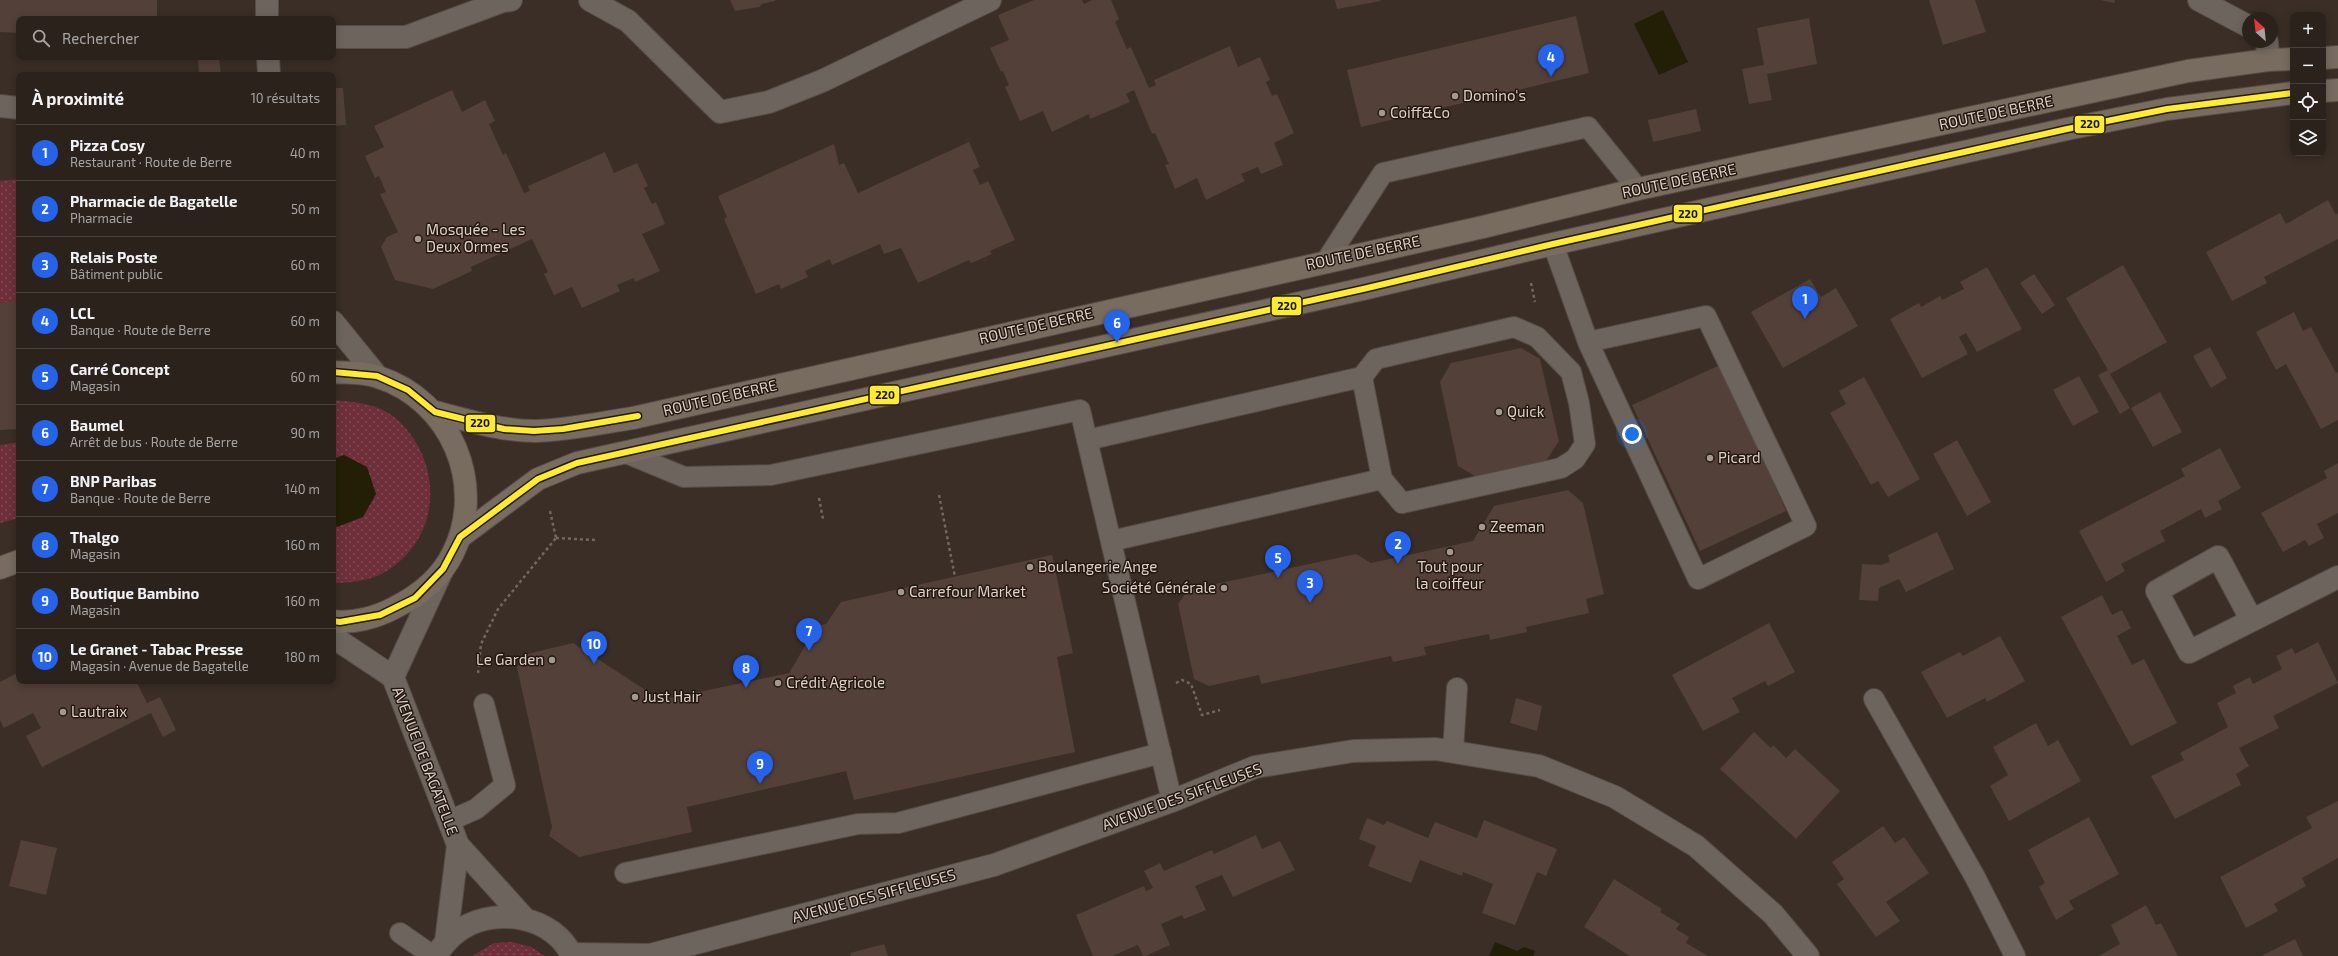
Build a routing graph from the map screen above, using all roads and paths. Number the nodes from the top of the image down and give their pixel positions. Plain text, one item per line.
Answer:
1 (267, 0) edge
2 (511, 0) edge
3 (590, 0) edge
4 (990, 0) edge
5 (2200, 0) edge
6 (267, 16) edge
7 (2242, 23) edge
8 (336, 37) edge
9 (2267, 51) edge
10 (2338, 57) edge
11 (2290, 58) edge
12 (2326, 58) edge
13 (268, 60) edge
14 (269, 72) edge
15 (2338, 90) edge
16 (2326, 91) edge
17 (2290, 93) edge
18 (0, 106) edge
19 (16, 108) edge
20 (1638, 189) junction
21 (1553, 244) junction
22 (1523, 252) junction
23 (1326, 261) junction
24 (336, 326) edge
25 (1588, 342) junction
26 (1546, 345) junction
27 (336, 372) edge
28 (377, 376) junction
29 (1362, 377) junction
30 (435, 412) junction
31 (1087, 440) junction
32 (626, 453) junction
33 (1382, 479) junction
34 (939, 495) dead end
35 (549, 504) dead end
36 (460, 537) junction
37 (556, 538) junction
38 (595, 540) dead end
39 (1111, 541) junction
40 (16, 562) edge
41 (16, 566) edge
42 (0, 568) edge
43 (443, 569) junction
44 (955, 577) dead end
45 (2338, 577) edge
46 (2251, 619) junction
47 (336, 621) edge
48 (336, 639) edge
49 (392, 677) junction
50 (1191, 684) dead end
51 (1456, 688) dead end
52 (1874, 699) dead end
53 (484, 704) joint
54 (1220, 710) dead end
55 (1453, 751) junction
56 (1161, 753) junction
57 (1172, 801) junction
58 (449, 821) junction
59 (458, 845) junction
60 (624, 873) dead end
61 (525, 919) junction
62 (400, 933) dead end
63 (438, 951) edge
64 (571, 955) edge
65 (649, 956) edge
66 (1808, 956) edge
67 (2015, 956) edge

1 - 6 street
2 - 8 street
3 - 4 street
5 - 7 street
9 - 11 main road, ROUTE DE BERRE
9 - 20 main road, ROUTE DE BERRE
10 - 12 main road
13 - 14 street
15 - 16 main road
17 - 21 main road, ROUTE DE BERRE
18 - 19 street
20 - 23 main road, ROUTE DE BERRE
20 - 23 lane
21 - 22 main road, ROUTE DE BERRE
21 - 25 lane
22 - 26 path
22 - 32 main road, ROUTE DE BERRE
23 - 30 main road, ROUTE DE BERRE
24 - 28 street
25 - 25 lane
26 - 29 lane
26 - 33 lane
27 - 28 main road
28 - 30 main road
29 - 31 lane
29 - 33 lane
30 - 36 main road
31 - 32 lane
31 - 39 lane
32 - 36 main road, ROUTE DE BERRE
33 - 39 lane
34 - 44 path
35 - 37 path
36 - 43 main road
37 - 38 path
37 - 53 path
39 - 56 lane
40 - 42 main road
41 - 42 main road
43 - 47 main road
43 - 49 street, AVENUE DE BAGATELLE
45 - 46 street
46 - 46 street
48 - 49 street, AVENUE DE BAGATELLE
49 - 58 street, AVENUE DE BAGATELLE
50 - 54 path
51 - 55 lane
52 - 67 lane
53 - 58 lane
55 - 57 street, AVENUE DES SIFFLEUSES
55 - 66 street, AVENUE DES SIFFLEUSES
56 - 57 lane
56 - 60 lane
57 - 65 street, AVENUE DES SIFFLEUSES
58 - 59 street, AVENUE DE BAGATELLE
59 - 61 street, AVENUE DE BAGATELLE
59 - 63 street, AVENUE DE BAGATELLE
61 - 63 street
61 - 64 street
62 - 63 lane
64 - 65 street, AVENUE DES SIFFLEUSES

